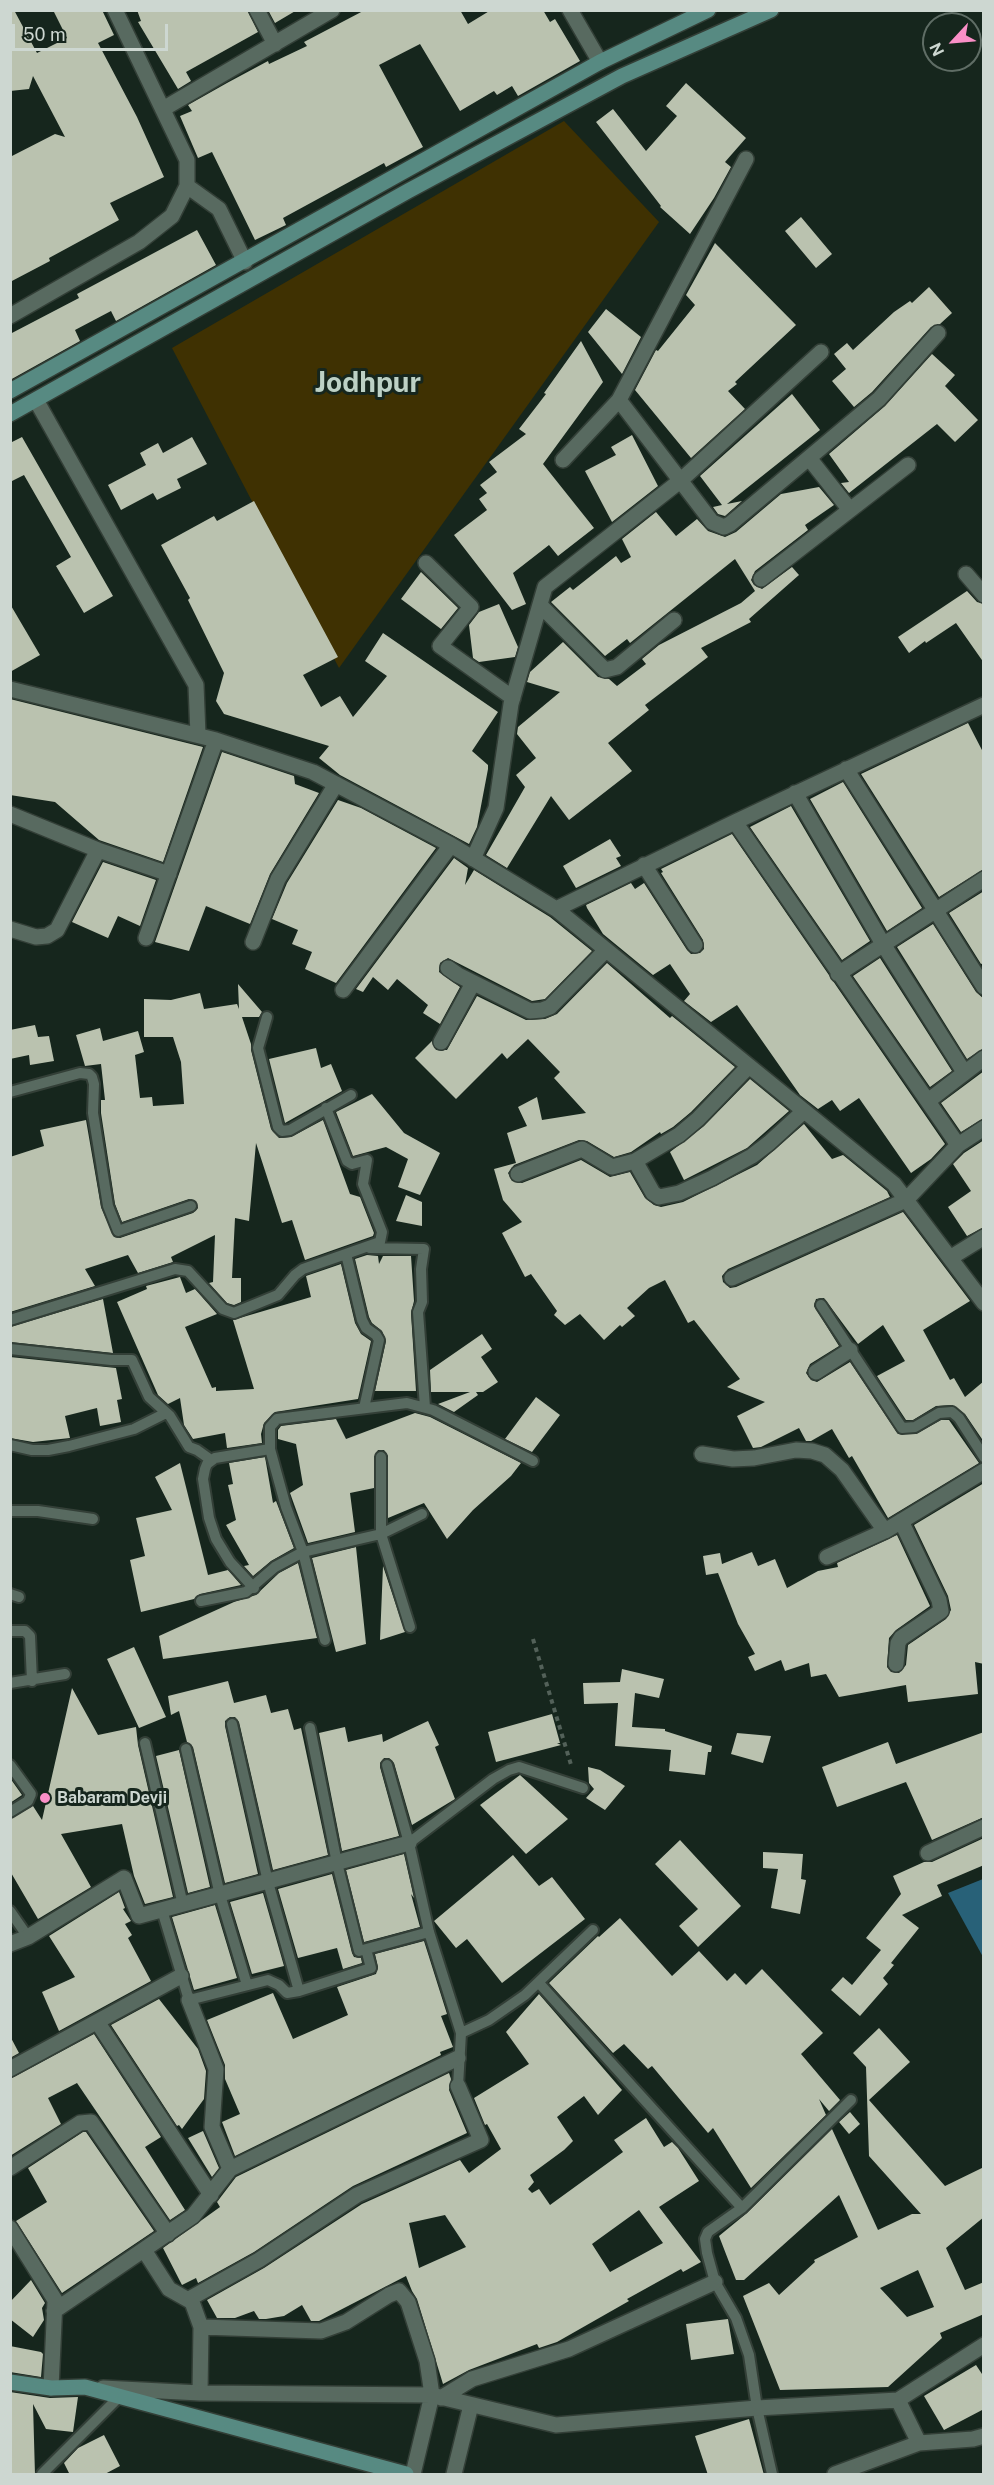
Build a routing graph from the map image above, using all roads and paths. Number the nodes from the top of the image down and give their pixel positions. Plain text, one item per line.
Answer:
1 (116, 10) edge
2 (257, 10) edge
3 (332, 10) edge
4 (570, 10) edge
5 (708, 10) edge
6 (771, 10) edge
7 (275, 44) junction
8 (600, 62) junction
9 (163, 109) junction
10 (746, 159) dead end
11 (188, 186) junction
12 (245, 262) junction
13 (10, 316) edge
14 (938, 333) dead end
15 (821, 352) dead end
16 (10, 391) edge
17 (36, 400) junction
18 (620, 400) junction
19 (10, 414) edge
20 (809, 458) junction
21 (563, 460) dead end
22 (908, 465) dead end
23 (680, 481) junction
24 (850, 510) junction
25 (426, 563) dead end
26 (966, 574) dead end
27 (760, 579) dead end
28 (984, 595) edge
29 (540, 605) junction
30 (674, 620) dead end
31 (10, 689) edge
32 (513, 698) junction
33 (979, 707) edge
34 (984, 722) edge
35 (198, 735) junction
36 (216, 740) junction
37 (846, 769) junction
38 (336, 784) junction
39 (795, 793) junction
40 (10, 814) edge
41 (735, 822) junction
42 (451, 845) junction
43 (98, 850) junction
44 (473, 859) junction
45 (644, 865) junction
46 (169, 874) junction
47 (984, 879) edge
48 (556, 909) junction
49 (935, 910) junction
50 (10, 929) edge
51 (146, 938) dead end
52 (253, 942) dead end
53 (882, 944) junction
54 (695, 945) dead end
55 (606, 950) junction
56 (448, 968) dead end
57 (838, 974) junction
58 (473, 983) junction
59 (984, 987) edge
60 (343, 990) dead end
61 (267, 1017) dead end
62 (441, 1042) dead end
63 (984, 1058) edge
64 (749, 1066) junction
65 (964, 1072) junction
66 (10, 1092) edge
67 (351, 1095) dead end
68 (928, 1101) junction
69 (326, 1108) junction
70 (804, 1111) junction
71 (984, 1128) edge
72 (958, 1145) junction
73 (635, 1161) junction
74 (518, 1174) dead end
75 (906, 1200) junction
76 (191, 1206) dead end
77 (984, 1237) edge
78 (361, 1248) junction
79 (345, 1254) junction
80 (950, 1258) junction
81 (732, 1278) dead end
82 (984, 1303) edge
83 (821, 1305) dead end
84 (10, 1320) edge
85 (10, 1349) edge
86 (850, 1350) junction
87 (816, 1371) dead end
88 (425, 1407) junction
89 (364, 1408) junction
90 (166, 1413) junction
91 (10, 1445) edge
92 (270, 1449) junction
93 (702, 1454) dead end
94 (381, 1457) dead end
95 (984, 1457) edge
96 (211, 1460) junction
97 (533, 1461) dead end
98 (984, 1471) edge
99 (10, 1510) edge
100 (422, 1514) dead end
101 (93, 1519) dead end
102 (901, 1521) junction
103 (885, 1531) junction
104 (381, 1534) junction
105 (303, 1552) junction
106 (828, 1557) dead end
107 (254, 1588) junction
108 (201, 1601) dead end
109 (410, 1627) dead end
110 (10, 1631) edge
111 (533, 1639) dead end
112 (325, 1640) dead end
113 (896, 1664) dead end
114 (64, 1674) dead end
115 (32, 1681) junction
116 (10, 1683) edge
117 (232, 1724) dead end
118 (310, 1728) dead end
119 (144, 1743) dead end
120 (186, 1749) dead end
121 (10, 1765) edge
122 (387, 1765) dead end
123 (580, 1787) joint
124 (10, 1812) edge
125 (984, 1827) edge
126 (409, 1844) junction
127 (928, 1852) dead end
128 (338, 1863) junction
129 (268, 1882) junction
130 (220, 1895) junction
131 (183, 1905) junction
132 (162, 1910) junction
133 (10, 1911) edge
134 (593, 1930) dead end
135 (429, 1932) junction
136 (28, 1937) junction
137 (10, 1944) edge
138 (366, 1949) junction
139 (182, 1976) junction
140 (539, 1983) junction
141 (247, 1985) junction
142 (299, 1991) junction
143 (189, 2000) junction
144 (98, 2023) junction
145 (461, 2033) junction
146 (458, 2058) junction
147 (10, 2069) edge
148 (458, 2086) joint
149 (851, 2100) dead end
150 (10, 2168) edge
151 (230, 2169) junction
152 (211, 2194) junction
153 (742, 2208) junction
154 (10, 2229) edge
155 (168, 2234) junction
156 (144, 2250) junction
157 (715, 2282) junction
158 (189, 2299) junction
159 (54, 2311) junction
160 (201, 2327) junction
161 (984, 2345) edge
162 (10, 2382) edge
163 (85, 2387) junction
164 (51, 2388) junction
165 (200, 2393) junction
166 (436, 2396) junction
167 (119, 2397) junction
168 (898, 2400) junction
169 (471, 2405) junction
170 (757, 2408) junction
171 (984, 2436) edge
172 (918, 2443) junction
173 (42, 2475) edge
174 (406, 2475) edge
175 (412, 2475) edge
176 (454, 2475) edge
177 (772, 2475) edge
178 (835, 2475) edge

1 - 9 street
2 - 7 street
3 - 7 street
4 - 8 street
5 - 8 street
6 - 17 street
7 - 9 street
8 - 12 street
9 - 11 street
10 - 18 street
11 - 12 street
11 - 13 street
12 - 16 street
14 - 20 street
15 - 23 street
17 - 19 street
17 - 35 street
18 - 21 street
18 - 23 street
20 - 23 street
20 - 24 street
22 - 24 street
23 - 29 street
24 - 27 street
25 - 32 street
26 - 28 street
29 - 30 street
29 - 32 street
31 - 35 street
32 - 44 street
33 - 34 street
33 - 37 street
35 - 36 street
36 - 38 street
36 - 46 street
37 - 39 street
37 - 49 street
38 - 42 street
38 - 52 street
39 - 41 street
39 - 53 street
40 - 43 street
41 - 45 street
41 - 57 street
42 - 44 street
42 - 60 street
43 - 46 street
43 - 50 street
44 - 48 street
45 - 48 street
45 - 54 street
46 - 51 street
47 - 49 street
48 - 55 street
49 - 53 street
49 - 59 street
53 - 57 street
53 - 65 street
55 - 58 street
55 - 64 street
56 - 58 street
57 - 68 street
58 - 62 street
61 - 69 lane
63 - 65 street
64 - 70 street
64 - 73 street
65 - 68 street
66 - 76 lane
67 - 69 lane
68 - 72 street
69 - 78 lane
70 - 73 street
70 - 75 street
71 - 72 street
72 - 75 street
73 - 74 street
75 - 80 street
75 - 81 street
77 - 80 street
78 - 79 lane
78 - 88 lane
79 - 84 lane
79 - 89 lane
80 - 82 street
83 - 86 lane
85 - 90 lane
86 - 87 street
86 - 95 lane
88 - 89 lane
88 - 97 lane
89 - 92 lane
90 - 91 lane
90 - 96 lane
92 - 96 lane
92 - 105 lane
93 - 103 street
94 - 104 lane
96 - 107 lane
98 - 102 street
99 - 101 lane
100 - 104 lane
102 - 103 street
102 - 113 street
103 - 106 street
104 - 105 lane
104 - 109 lane
105 - 107 lane
105 - 112 lane
107 - 108 lane
110 - 115 lane
111 - 123 path
114 - 115 lane
115 - 116 lane
117 - 129 lane
118 - 128 lane
119 - 131 lane
120 - 130 lane
121 - 124 lane
122 - 126 lane
123 - 126 lane
125 - 127 street
126 - 128 street
126 - 135 lane
128 - 129 street
128 - 138 lane
129 - 130 street
129 - 142 lane
130 - 131 street
130 - 141 lane
131 - 132 street
132 - 136 street
132 - 139 lane
133 - 136 lane
134 - 140 lane
135 - 138 lane
135 - 145 lane
136 - 137 street
138 - 142 lane
139 - 143 lane
139 - 144 street
140 - 145 lane
140 - 153 lane
141 - 142 lane
141 - 143 lane
143 - 151 street
144 - 147 street
144 - 152 street
145 - 146 lane
146 - 148 lane
146 - 151 street
148 - 158 street
149 - 153 lane
150 - 155 street
151 - 152 street
152 - 155 street
153 - 157 lane
154 - 159 street
155 - 156 street
156 - 158 street
156 - 159 street
157 - 166 street
157 - 170 lane
158 - 160 street
159 - 164 street
160 - 165 street
160 - 166 street
161 - 168 street
162 - 164 street
163 - 164 street
163 - 165 street
163 - 167 street
165 - 166 street
166 - 169 street
166 - 175 street
167 - 173 lane
167 - 174 street
168 - 170 street
168 - 172 street
169 - 170 street
169 - 176 street
170 - 177 lane
171 - 172 street
172 - 178 street

